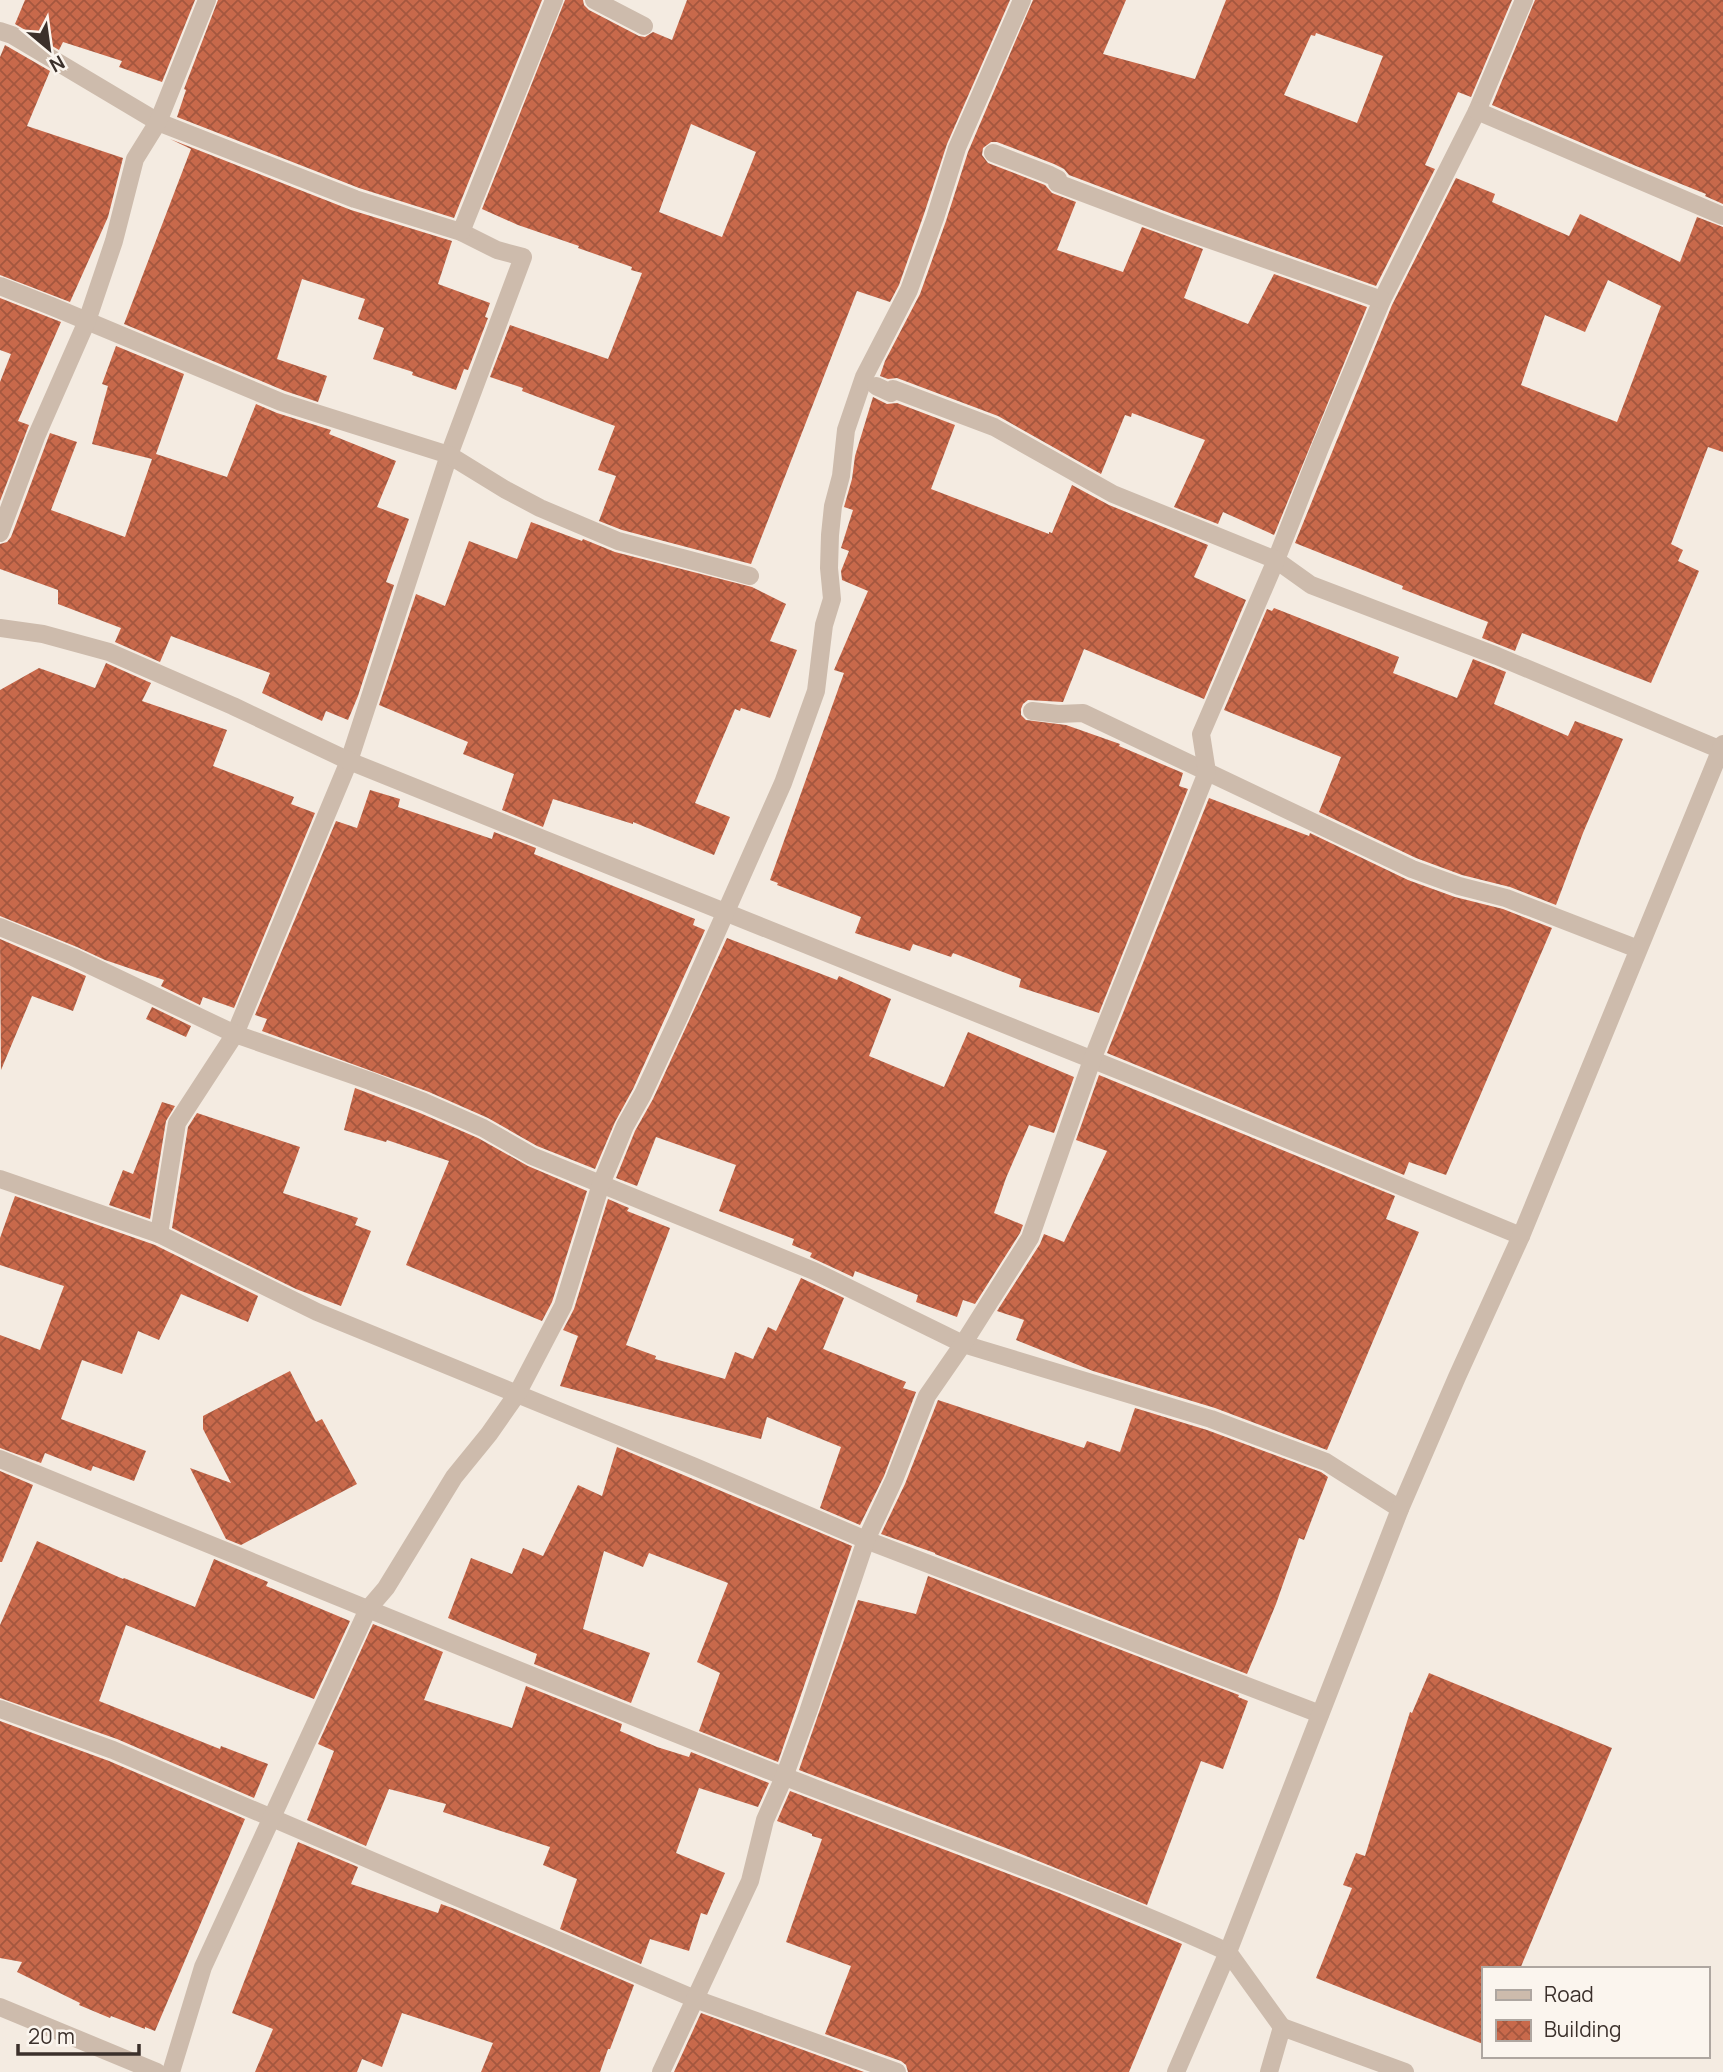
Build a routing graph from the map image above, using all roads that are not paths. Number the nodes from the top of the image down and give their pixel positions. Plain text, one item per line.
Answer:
1 (207, 0) edge
2 (554, 0) edge
3 (594, 0) edge
4 (1022, 0) edge
5 (1524, 0) edge
6 (645, 26) dead end
7 (0, 31) edge
8 (1477, 111) junction
9 (158, 122) junction
10 (993, 153) dead end
11 (1723, 216) edge
12 (461, 232) junction
13 (0, 286) edge
14 (1382, 300) junction
15 (87, 321) junction
16 (876, 386) dead end
17 (449, 455) junction
18 (0, 533) edge
19 (1276, 560) junction
20 (750, 576) dead end
21 (0, 628) edge
22 (1032, 710) dead end
23 (1722, 747) edge
24 (349, 761) junction
25 (1207, 772) junction
26 (726, 913) junction
27 (0, 927) edge
28 (1638, 949) junction
29 (235, 1034) junction
30 (1093, 1060) junction
31 (0, 1179) edge
32 (601, 1184) junction
33 (159, 1234) junction
34 (1521, 1236) junction
35 (963, 1344) junction
36 (517, 1394) junction
37 (0, 1459) edge
38 (1400, 1510) junction
39 (866, 1539) junction
40 (368, 1609) junction
41 (0, 1709) edge
42 (1320, 1714) junction
43 (784, 1777) junction
44 (272, 1818) junction
45 (1228, 1952) junction
46 (695, 1999) junction
47 (0, 2007) edge
48 (1282, 2027) junction
49 (157, 2072) edge
50 (171, 2072) edge
51 (662, 2072) edge
52 (897, 2072) edge
53 (1176, 2072) edge
54 (1269, 2072) edge
55 (1405, 2072) edge

1 - 9 street
2 - 12 street
3 - 6 street
4 - 26 street
5 - 8 street
7 - 9 street
8 - 11 street
8 - 14 street
9 - 12 street
9 - 15 street
10 - 14 street
12 - 17 street
13 - 15 street
14 - 19 street
15 - 17 street
15 - 18 street
16 - 19 street
17 - 20 street
17 - 24 street
19 - 23 street
19 - 25 street
21 - 24 street
22 - 25 street
23 - 28 street
24 - 26 street
24 - 29 street
25 - 28 street
25 - 30 street
26 - 30 street
26 - 32 street
27 - 29 street
28 - 34 street
29 - 32 street
29 - 33 street
30 - 34 street
30 - 35 street
31 - 33 street
32 - 35 street
32 - 36 street
33 - 36 street
34 - 38 street
35 - 38 street
35 - 39 street
36 - 39 street
36 - 40 street
37 - 40 street
38 - 42 street
39 - 42 street
39 - 43 street
40 - 43 street
40 - 44 street
41 - 44 street
42 - 45 street
43 - 45 street
43 - 46 street
44 - 46 street
44 - 50 street
45 - 48 street
45 - 53 street
46 - 51 street
46 - 52 street
47 - 49 street
48 - 54 street
48 - 55 street

